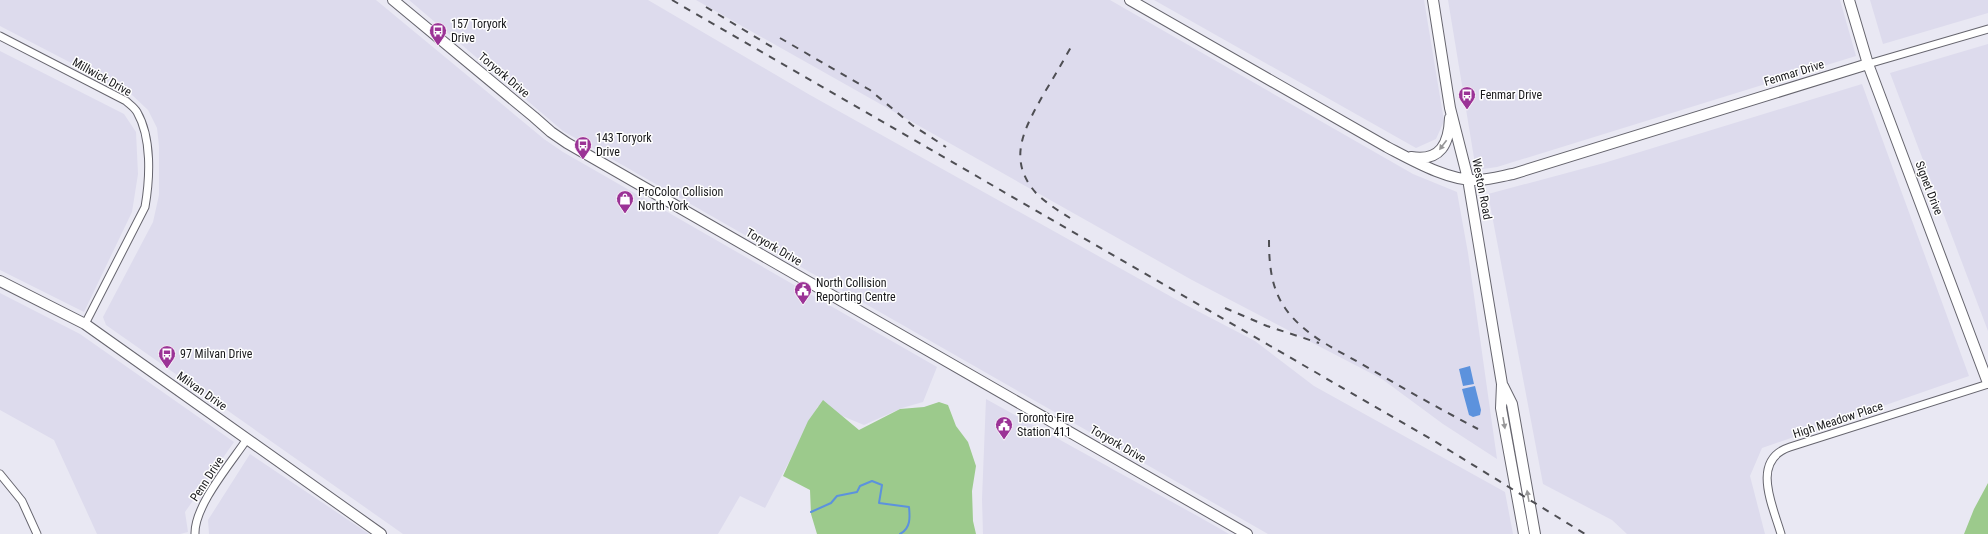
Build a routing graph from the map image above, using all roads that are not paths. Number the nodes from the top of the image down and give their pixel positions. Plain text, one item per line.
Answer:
1 (393, 0) edge
2 (1130, 0) edge
3 (1433, 0) edge
4 (1849, 0) edge
5 (1988, 28) edge
6 (0, 36) edge
7 (1868, 64) junction
8 (1450, 108) junction
9 (1403, 155) junction
10 (1468, 179) junction
11 (0, 281) edge
12 (85, 324) junction
13 (1502, 384) junction
14 (1988, 384) edge
15 (247, 439) junction
16 (0, 474) edge
17 (37, 534) edge
18 (195, 534) edge
19 (381, 534) edge
20 (1247, 534) edge
21 (1524, 534) edge
22 (1535, 534) edge
23 (1781, 534) edge

1 - 20 street, Toryork Drive
2 - 9 street, Fenmar Drive
3 - 8 street, Weston Road
4 - 7 street, Signet Drive
5 - 7 street, Fenmar Drive
6 - 12 street, Millwick Drive
7 - 10 street, Fenmar Drive
7 - 14 street, Signet Drive
8 -> 9 street
8 - 10 street, Weston Road
9 - 10 street, Fenmar Drive
10 - 13 street, Weston Road
11 - 12 street, Milvan Drive
12 - 15 street, Milvan Drive
13 -> 21 street, Weston Road
22 -> 13 street, Weston Road
14 - 23 street, High Meadow Place
15 - 18 street, Penn Drive
15 - 19 street, Milvan Drive
16 - 17 street

